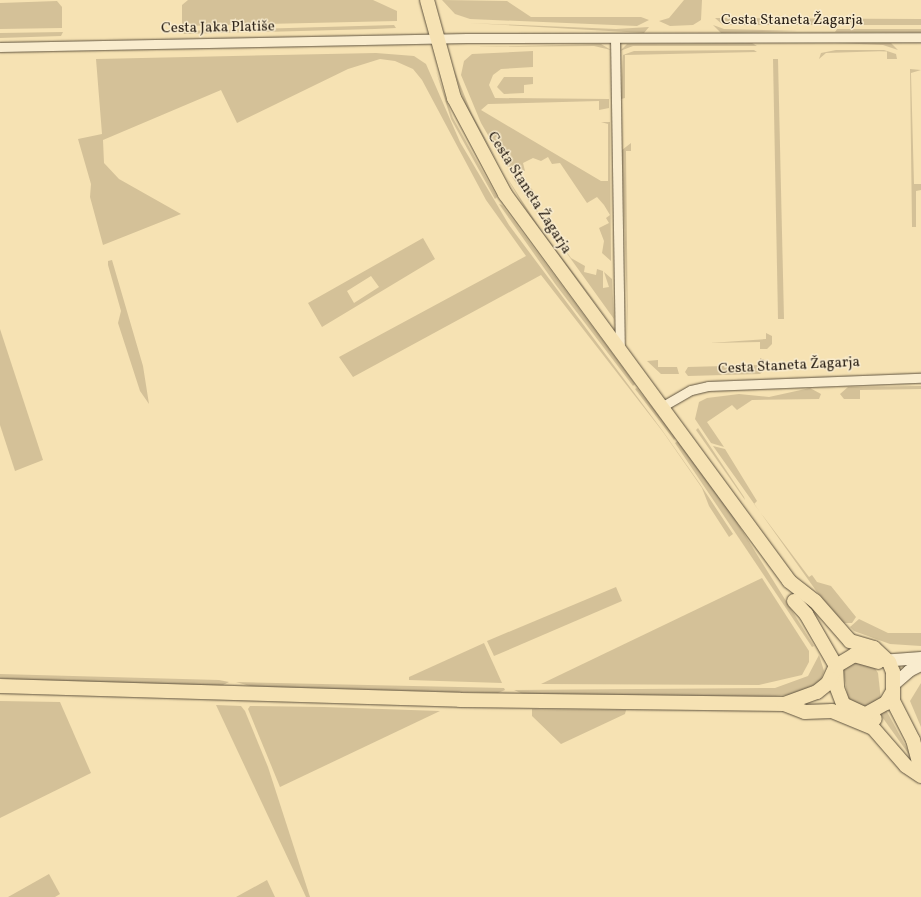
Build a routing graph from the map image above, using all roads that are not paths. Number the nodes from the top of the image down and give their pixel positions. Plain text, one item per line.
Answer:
1 (426, 0) edge
2 (921, 37) edge
3 (436, 38) junction
4 (615, 38) junction
5 (0, 47) edge
6 (620, 352) junction
7 (921, 378) edge
8 (663, 406) junction
9 (799, 597) junction
10 (921, 652) edge
11 (854, 654) junction
12 (882, 658) junction
13 (921, 658) edge
14 (921, 665) edge
15 (831, 675) junction
16 (0, 686) edge
17 (890, 694) junction
18 (784, 704) junction
19 (838, 707) junction
20 (866, 714) junction
21 (898, 754) junction
22 (921, 770) edge
23 (921, 776) edge

1 - 3 main road, Cesta Staneta Žagarja
2 - 4 street, Cesta Staneta Žagarja
3 - 4 street, Cesta Staneta Žagarja
3 - 5 street, Cesta Jaka Platiše
3 - 6 main road, Cesta Staneta Žagarja
4 - 6 street
6 - 8 main road, Cesta Staneta Žagarja
7 - 8 street, Cesta Staneta Žagarja
8 - 9 main road, Cesta Staneta Žagarja
9 - 11 main road, Cesta Staneta Žagarja
9 - 12 main road, Cesta Staneta Žagarja
9 - 15 main road, Cesta Staneta Žagarja
9 - 15 main road, Cesta Staneta Žagarja
10 - 12 main road
11 - 12 main road
11 - 15 main road
12 - 13 main road
12 - 17 main road
14 - 17 main road
15 - 18 main road
15 - 19 main road
15 - 19 main road
16 - 18 main road
17 - 20 main road
17 - 22 main road
18 - 19 main road
19 - 20 main road
19 - 21 main road
20 - 21 main road
21 - 23 main road

